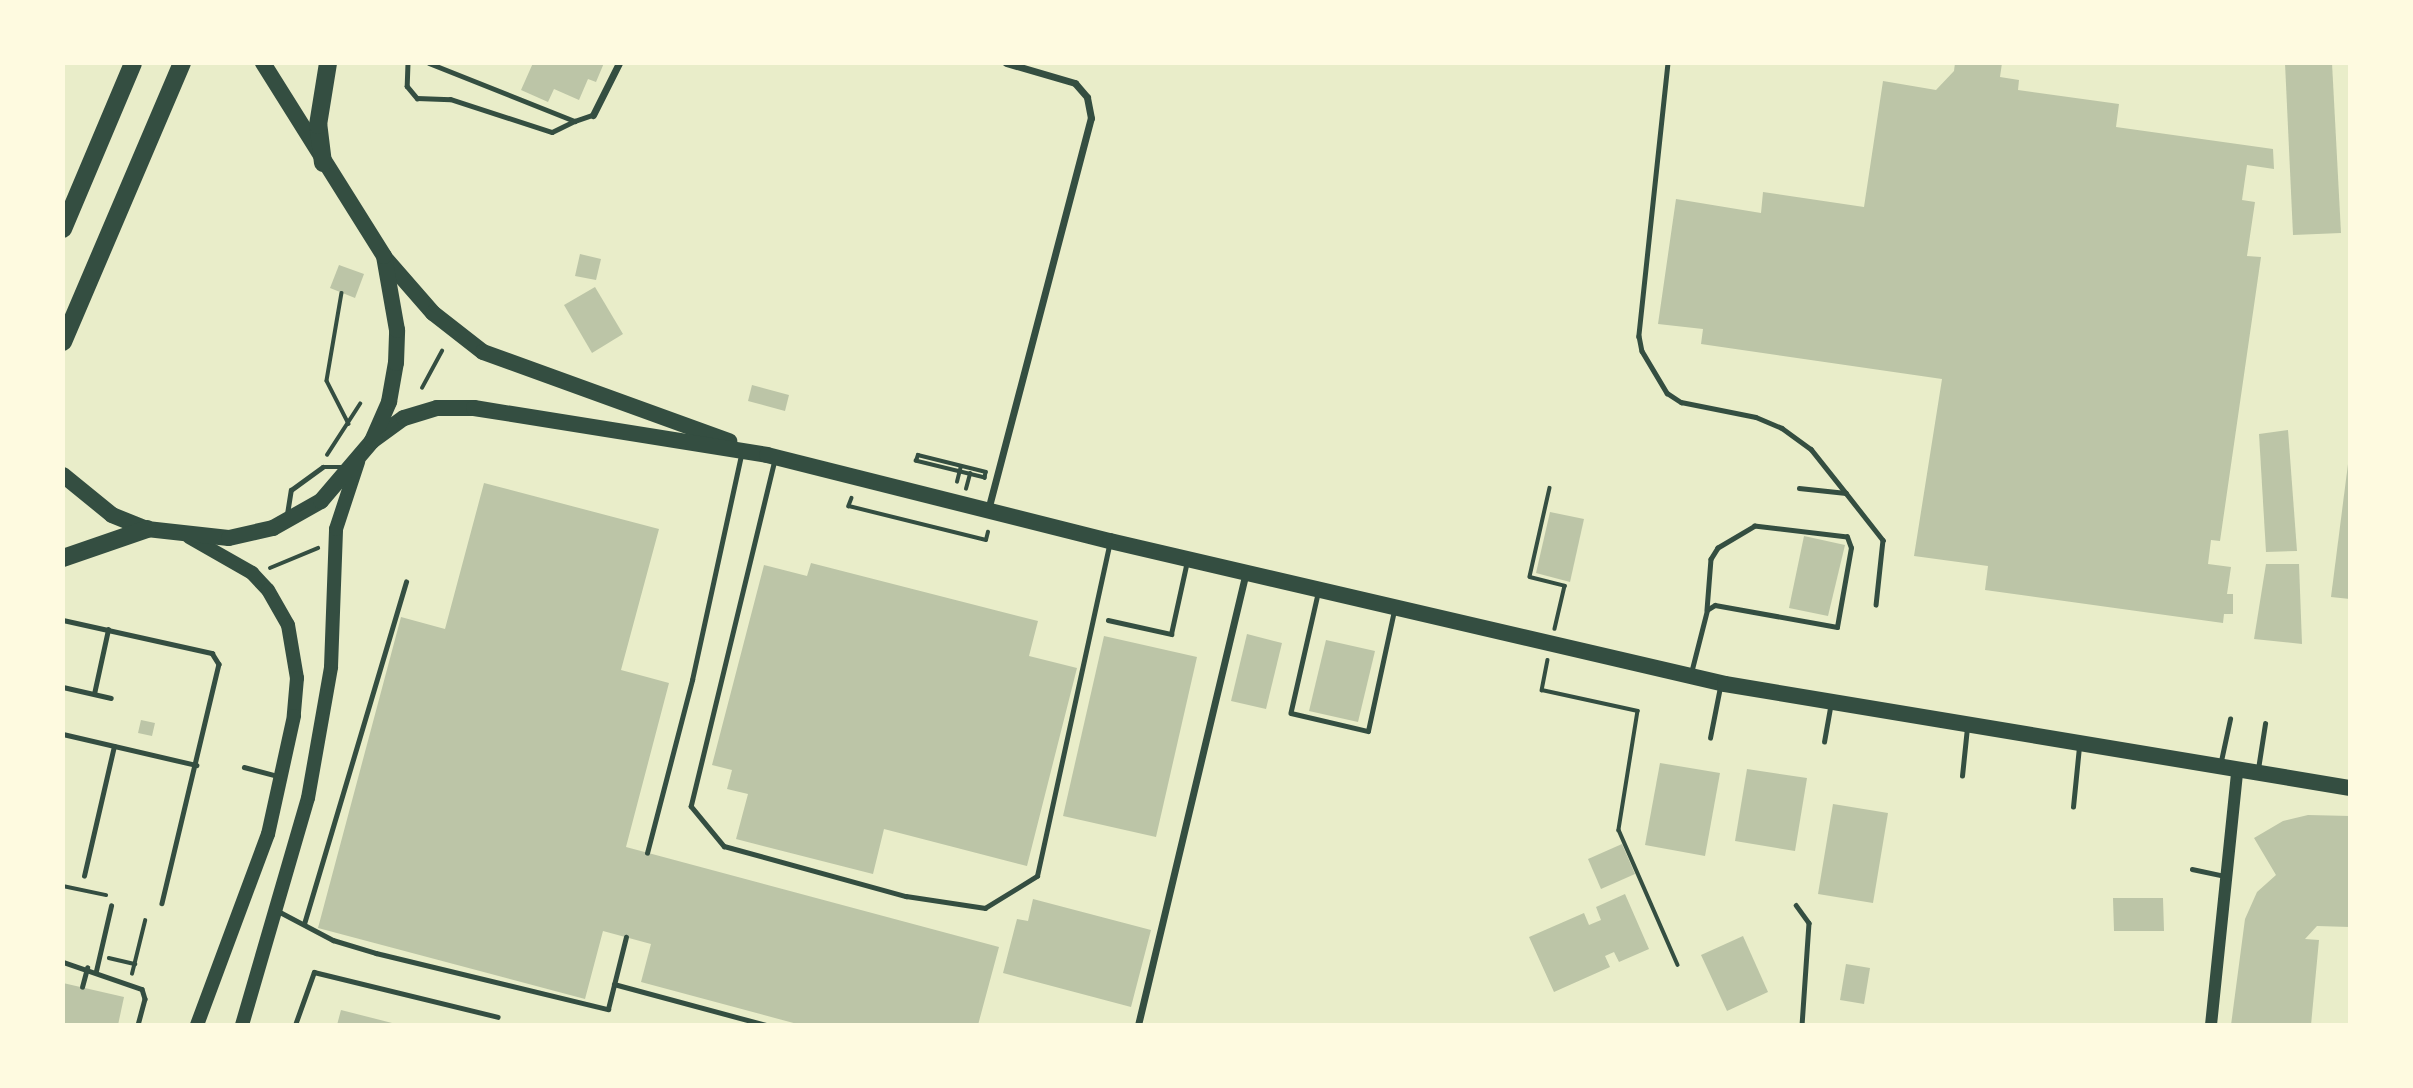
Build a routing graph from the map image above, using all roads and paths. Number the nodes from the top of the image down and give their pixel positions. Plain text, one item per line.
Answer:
1 (133, 63) edge
2 (182, 63) edge
3 (262, 63) edge
4 (328, 63) edge
5 (408, 63) edge
6 (429, 63) edge
7 (619, 63) edge
8 (1006, 63) edge
9 (1668, 63) edge
10 (593, 114) joint
11 (575, 121) junction
12 (324, 163) junction
13 (63, 229) edge
14 (384, 256) junction
15 (342, 293) dead end
16 (63, 342) edge
17 (442, 351) dead end
18 (422, 388) dead end
19 (360, 404) dead end
20 (349, 424) junction
21 (372, 441) junction
22 (742, 448) junction
23 (771, 456) junction
24 (355, 465) junction
25 (958, 465) junction
26 (323, 467) junction
27 (986, 472) dead end
28 (63, 475) edge
29 (985, 478) dead end
30 (957, 482) dead end
31 (1550, 488) dead end
32 (1799, 488) dead end
33 (1846, 493) junction
34 (852, 498) dead end
35 (988, 511) junction
36 (285, 522) junction
37 (147, 529) junction
38 (988, 532) dead end
39 (189, 537) junction
40 (1110, 541) junction
41 (325, 545) dead end
42 (1188, 557) junction
43 (63, 558) edge
44 (268, 569) dead end
45 (1246, 571) junction
46 (405, 582) dead end
47 (1320, 587) junction
48 (1561, 603) dead end
49 (1396, 605) junction
50 (1875, 605) dead end
51 (1707, 610) junction
52 (63, 620) edge
53 (1108, 620) dead end
54 (108, 630) junction
55 (1690, 674) junction
56 (1721, 681) junction
57 (63, 687) edge
58 (1542, 690) dead end
59 (94, 694) junction
60 (111, 698) dead end
61 (1831, 704) junction
62 (2230, 719) dead end
63 (2265, 724) dead end
64 (1967, 727) junction
65 (63, 734) edge
66 (1710, 738) dead end
67 (1824, 742) dead end
68 (114, 746) junction
69 (2079, 746) junction
70 (196, 765) junction
71 (244, 767) dead end
72 (2220, 769) junction
73 (2237, 772) junction
74 (2257, 774) junction
75 (1962, 776) dead end
76 (282, 778) junction
77 (2350, 788) edge
78 (2073, 807) dead end
79 (647, 853) dead end
80 (2192, 869) dead end
81 (84, 876) dead end
82 (2226, 876) junction
83 (162, 903) dead end
84 (1796, 905) dead end
85 (111, 906) dead end
86 (276, 910) junction
87 (145, 922) dead end
88 (304, 925) junction
89 (626, 937) dead end
90 (63, 962) edge
91 (1678, 965) dead end
92 (86, 968) junction
93 (96, 971) junction
94 (130, 982) junction
95 (614, 984) junction
96 (82, 987) dead end
97 (498, 1017) dead end
98 (138, 1025) edge
99 (197, 1025) edge
100 (242, 1025) edge
101 (295, 1025) edge
102 (766, 1025) edge
103 (1138, 1025) edge
104 (1802, 1025) edge
105 (2211, 1025) edge

1 - 13 highway
2 - 16 highway
3 - 12 highway
4 - 12 highway
5 - 11 lane
6 - 11 lane
7 - 10 street
8 - 35 street
9 - 33 lane
10 - 11 lane
12 - 14 highway
14 - 21 highway
14 - 22 highway
15 - 20 path
17 - 18 path
19 - 20 path
20 - 26 path
21 - 22 highway
21 - 24 highway
22 - 23 highway
22 - 79 lane
23 - 35 highway
23 - 40 lane
24 - 26 lane
24 - 36 highway
24 - 86 main road
25 - 27 path
25 - 29 path
25 - 30 path
26 - 36 lane
28 - 37 highway
31 - 48 path
32 - 33 lane
33 - 50 lane
34 - 38 path
35 - 40 highway
36 - 39 highway
37 - 39 highway
37 - 43 highway
39 - 76 main road
40 - 42 highway
41 - 44 path
42 - 45 highway
42 - 53 lane
45 - 47 highway
45 - 103 street
46 - 88 lane
47 - 49 highway
47 - 49 lane
49 - 55 highway
51 - 51 lane
51 - 55 lane
52 - 54 lane
54 - 59 lane
54 - 70 lane
55 - 56 highway
56 - 61 highway
56 - 66 lane
57 - 59 lane
58 - 91 path
59 - 60 lane
61 - 64 highway
61 - 67 lane
62 - 72 lane
63 - 74 lane
64 - 69 highway
64 - 75 lane
65 - 68 lane
68 - 70 lane
68 - 81 lane
69 - 72 highway
69 - 78 lane
70 - 83 lane
71 - 76 lane
72 - 73 highway
73 - 74 highway
73 - 82 street
74 - 77 highway
76 - 99 main road
80 - 82 lane
82 - 105 street
84 - 104 lane
85 - 93 lane
86 - 88 lane
86 - 100 main road
87 - 94 path
88 - 95 lane
89 - 95 lane
90 - 92 lane
92 - 93 lane
92 - 96 lane
93 - 94 lane
94 - 98 lane
95 - 102 lane
97 - 101 lane

